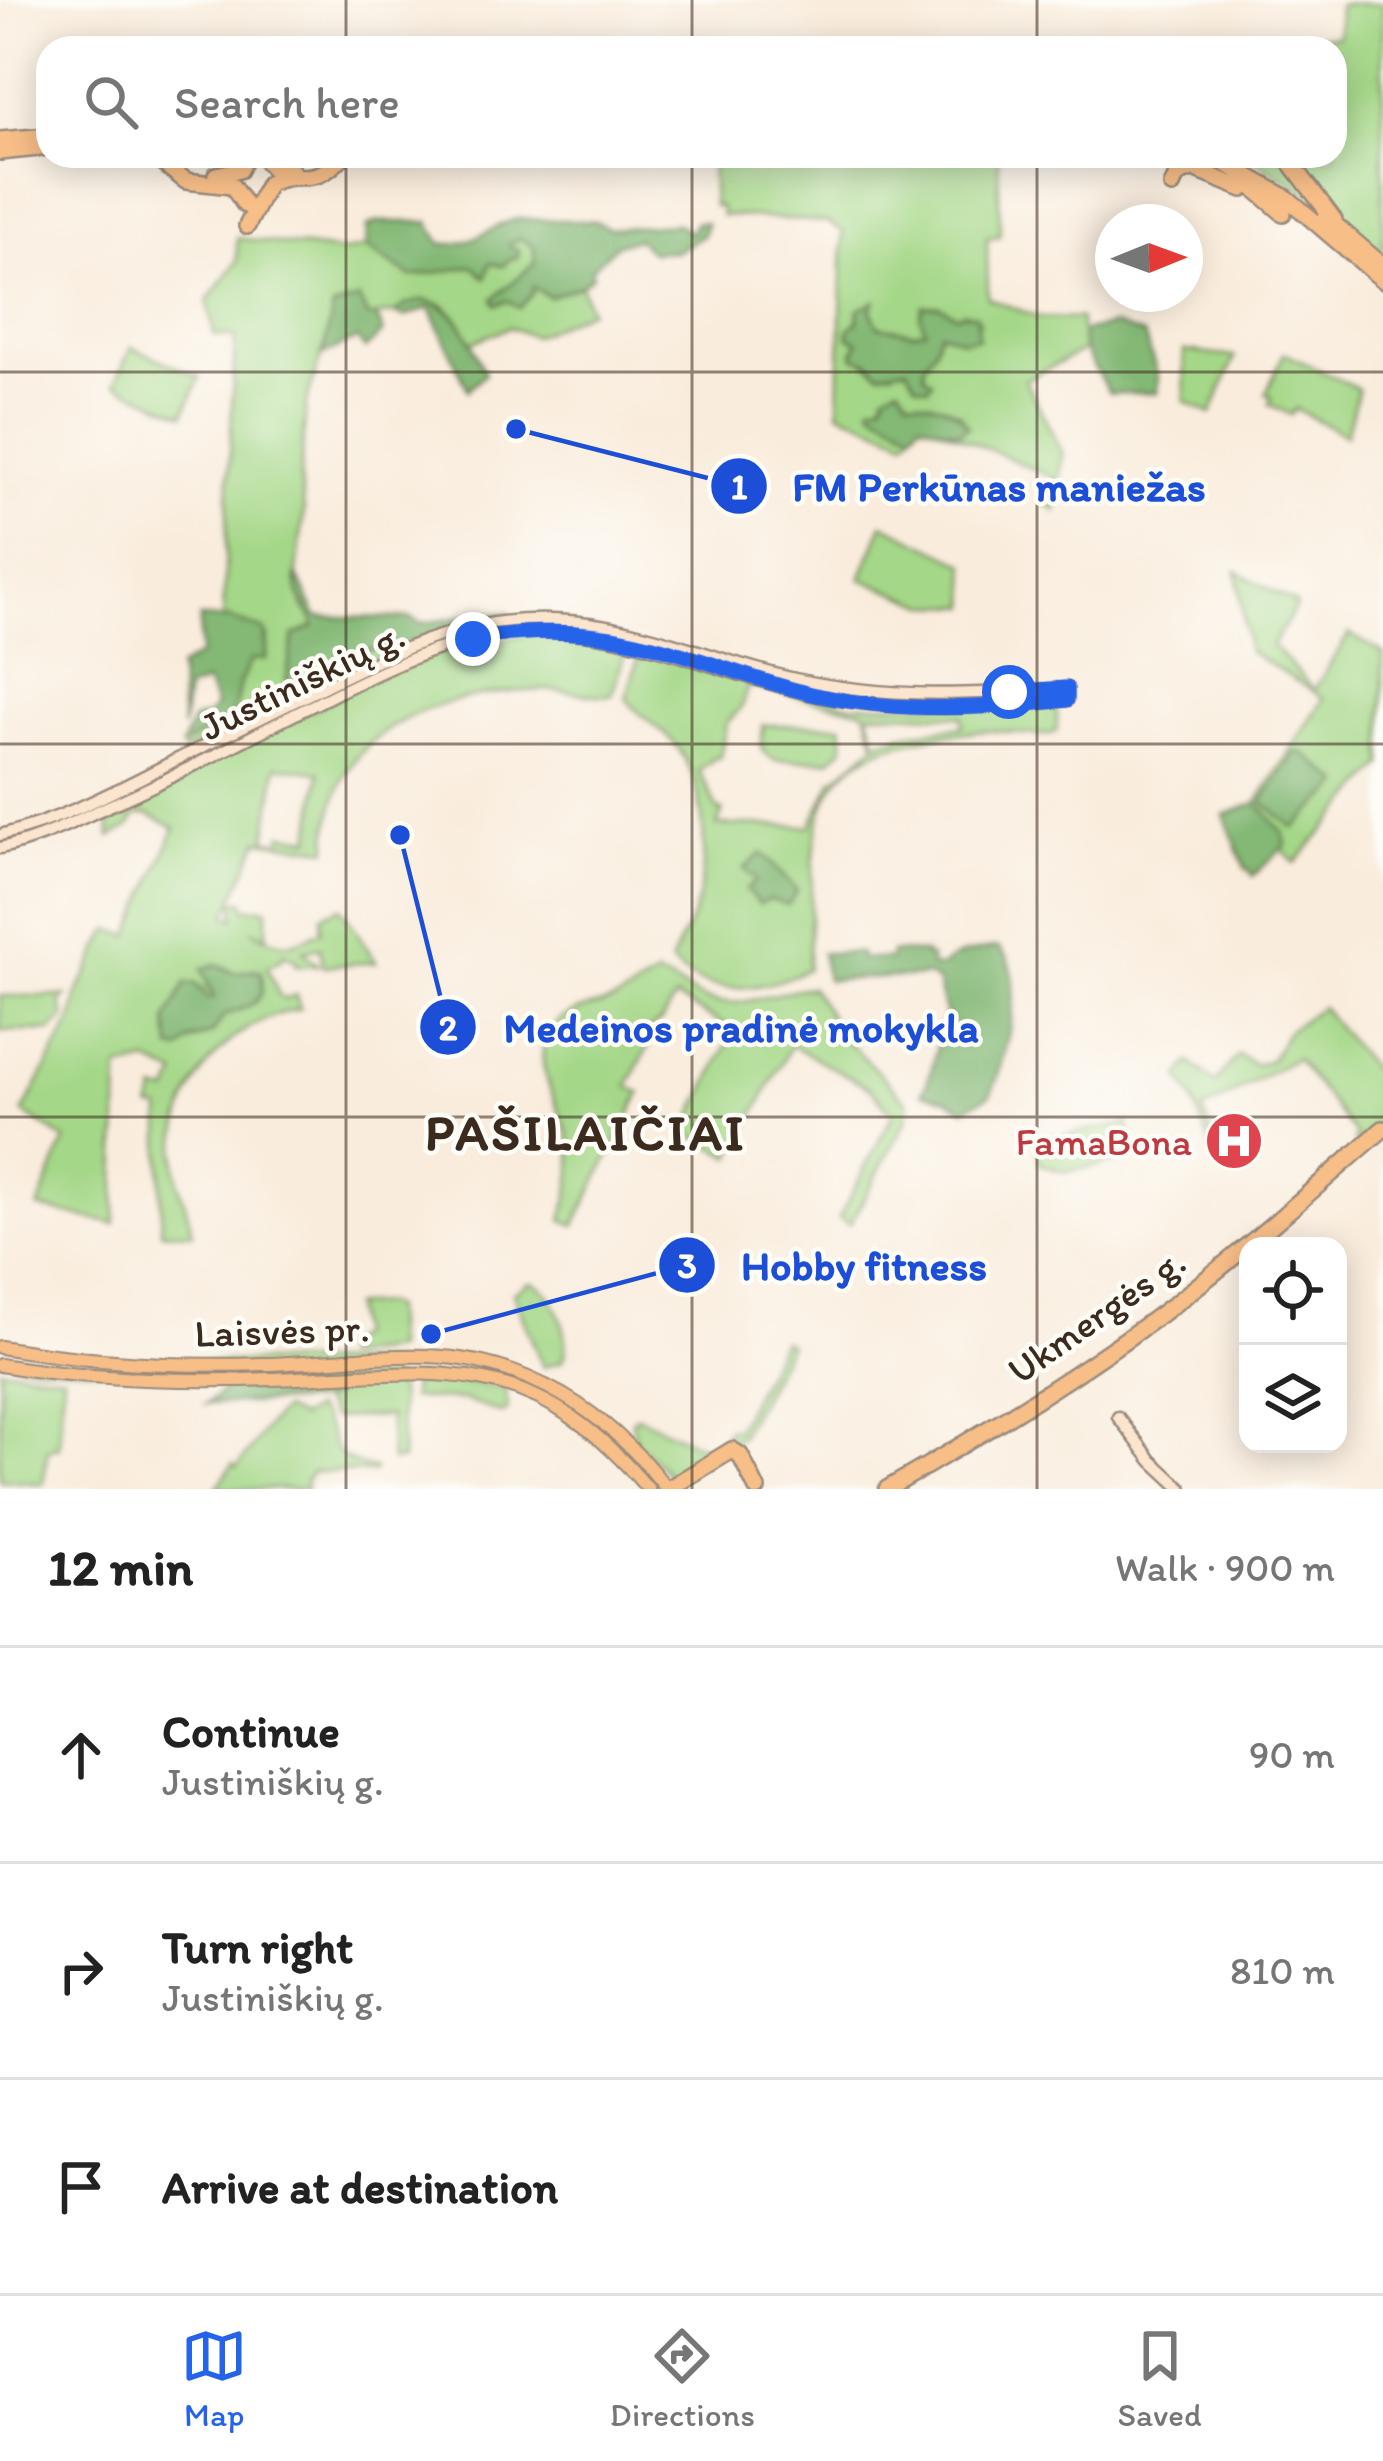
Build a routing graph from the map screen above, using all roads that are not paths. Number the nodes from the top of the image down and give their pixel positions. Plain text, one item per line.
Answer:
1 (36, 137) edge
2 (0, 140) edge
3 (36, 148) edge
4 (0, 152) edge
5 (169, 168) edge
6 (182, 168) edge
7 (240, 168) edge
8 (272, 168) edge
9 (321, 168) edge
10 (329, 168) edge
11 (1233, 168) edge
12 (1237, 168) edge
13 (1243, 168) edge
14 (1295, 168) edge
15 (1192, 169) joint
16 (1172, 186) dead end
17 (1244, 189) dead end
18 (245, 205) dead end
19 (247, 226) dead end
20 (1344, 232) junction
21 (1383, 266) edge
22 (1383, 283) edge
23 (1067, 694) dead end
24 (159, 776) junction
25 (0, 835) edge
26 (0, 848) edge
27 (1383, 1129) edge
28 (1383, 1141) edge
29 (1272, 1237) edge
30 (1239, 1265) edge
31 (3, 1347) edge
32 (23, 1351) junction
33 (1, 1366) edge
34 (19, 1368) junction
35 (182, 1379) junction
36 (202, 1380) junction
37 (1118, 1417) dead end
38 (737, 1458) junction
39 (648, 1489) edge
40 (667, 1489) edge
41 (685, 1489) edge
42 (753, 1489) edge
43 (887, 1489) edge
44 (908, 1489) edge
45 (1181, 1489) edge

1 - 2 highway
3 - 4 highway
5 - 18 highway
6 - 7 highway
8 - 9 highway
10 - 19 highway
11 - 22 highway
12 - 22 highway
13 - 20 highway
14 - 20 highway
15 - 16 highway
15 - 17 highway
20 - 21 highway
23 - 24 main road, Justiniškių g.
24 - 25 main road, Justiniškių g.
24 - 26 main road, Justiniškių g.
27 - 43 highway, Ukmergės g.
28 - 29 highway
30 - 44 highway, Ukmergės g.
31 - 32 main road, Laisvės pr.
31 - 33 main road
32 - 34 main road
32 - 40 main road, Laisvės pr.
33 - 34 main road, Laisvės pr.
34 - 35 main road, Laisvės pr.
35 - 36 main road, Laisvės pr.
35 - 36 main road
36 - 39 main road, Laisvės pr.
37 - 45 main road
38 - 40 highway
38 - 41 highway
38 - 42 highway

